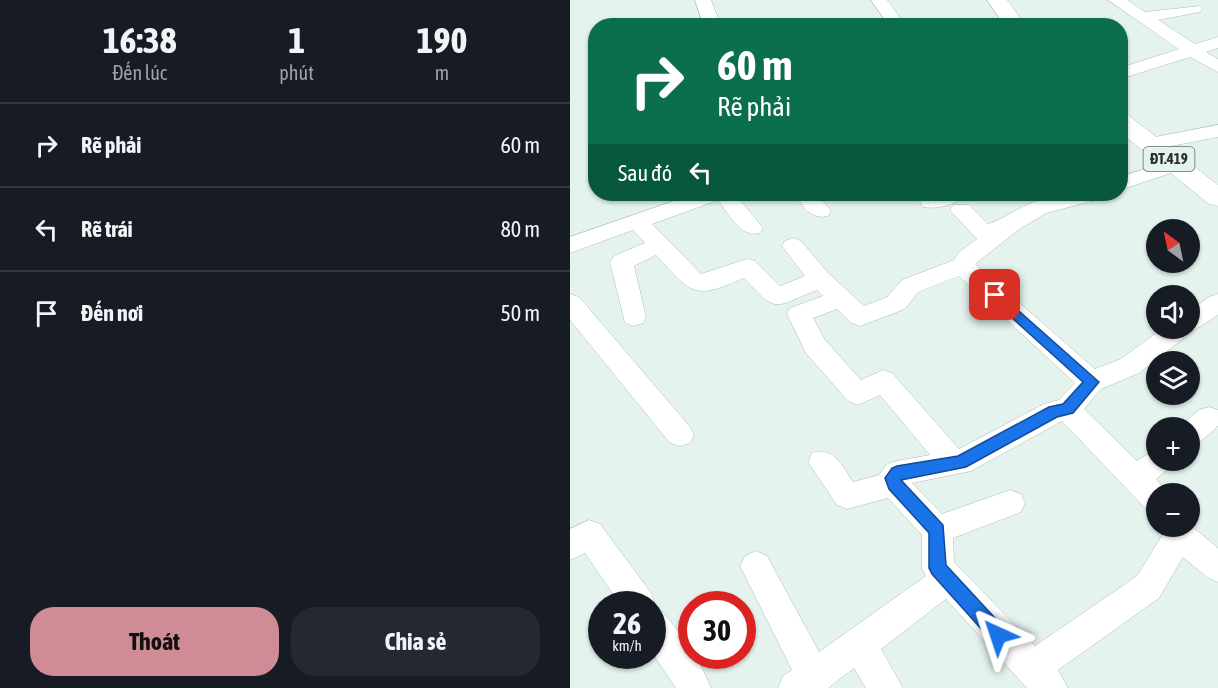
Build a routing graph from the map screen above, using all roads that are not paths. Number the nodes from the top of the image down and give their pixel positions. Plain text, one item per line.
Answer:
1 (703, 0) edge
2 (879, 0) edge
3 (997, 0) edge
4 (1116, 0) edge
5 (1181, 0) edge
6 (1145, 17) junction
7 (709, 18) edge
8 (892, 18) edge
9 (1010, 18) edge
10 (1218, 42) edge
11 (1192, 52) junction
12 (1218, 68) edge
13 (1128, 72) edge
14 (1128, 126) edge
15 (1218, 131) edge
16 (1150, 144) junction
17 (1176, 165) junction
18 (1128, 181) edge
19 (1218, 198) edge
20 (694, 201) edge
21 (730, 201) edge
22 (812, 201) edge
23 (1029, 201) edge
24 (931, 202) dead end
25 (958, 202) edge
26 (820, 211) dead end
27 (637, 221) junction
28 (1010, 225) junction
29 (752, 228) dead end
30 (659, 244) junction
31 (570, 245) edge
32 (793, 246) dead end
33 (962, 266) junction
34 (820, 279) junction
35 (842, 298) junction
36 (570, 303) edge
37 (1218, 303) edge
38 (1200, 316) edge
39 (634, 317) dead end
40 (1167, 339) edge
41 (1092, 382) junction
42 (1067, 409) junction
43 (680, 435) dead end
44 (822, 462) dead end
45 (954, 464) junction
46 (1146, 470) edge
47 (1136, 478) junction
48 (894, 484) junction
49 (1146, 488) edge
50 (1010, 503) dead end
51 (938, 530) junction
52 (1173, 537) edge
53 (1183, 537) edge
54 (570, 546) edge
55 (756, 566) dead end
56 (1218, 567) edge
57 (948, 579) junction
58 (630, 591) edge
59 (666, 643) edge
60 (858, 644) junction
61 (1042, 678) edge
62 (804, 682) edge
63 (694, 688) edge
64 (886, 688) edge

1 - 7 street
2 - 8 street
3 - 9 main road
4 - 6 street
5 - 6 street
6 - 11 street
10 - 11 street
11 - 12 street
11 - 13 street
14 - 16 main road, ĐT.419
15 - 16 street
16 - 17 main road, ĐT.419
17 - 18 street
17 - 19 main road, ĐT.419
20 - 27 street
21 - 29 street
22 - 26 street
23 - 28 street
24 - 25 street
25 - 28 street
27 - 30 street
27 - 31 street
28 - 33 street
30 - 34 street
30 - 39 street
32 - 34 street
33 - 35 street
33 - 41 street
34 - 35 street
35 - 45 street
36 - 43 street
37 - 38 street
40 - 41 street
41 - 42 street
42 - 45 street
42 - 47 street
44 - 48 street
45 - 48 street
46 - 47 street
47 - 49 street
48 - 51 street
50 - 51 street
51 - 57 street
52 - 61 street
53 - 56 street
54 - 58 street
55 - 62 street
57 - 60 street
57 - 61 street
59 - 63 street
60 - 62 street
60 - 64 street

